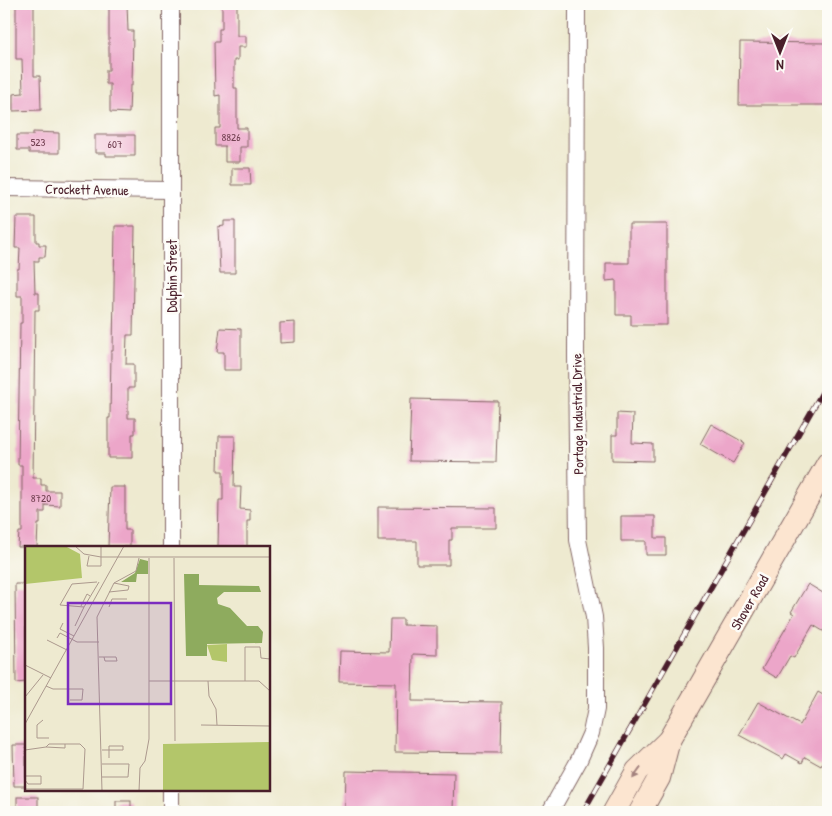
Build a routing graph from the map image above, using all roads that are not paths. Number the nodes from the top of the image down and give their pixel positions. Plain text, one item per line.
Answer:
1 (171, 4) edge
2 (577, 4) edge
3 (4, 188) edge
4 (171, 190) junction
5 (828, 463) edge
6 (171, 546) edge
7 (669, 740) junction
8 (171, 791) edge
9 (171, 812) edge
10 (550, 812) edge
11 (614, 812) edge
12 (640, 812) edge

1 - 4 street, Dolphin Street
2 - 10 street, Portage Industrial Drive
3 - 4 street, Crockett Avenue
4 - 6 street, Dolphin Street
5 - 7 main road, Shaver Road
7 -> 11 main road, Shaver Road
7 - 12 main road, Shaver Road
8 - 9 street

